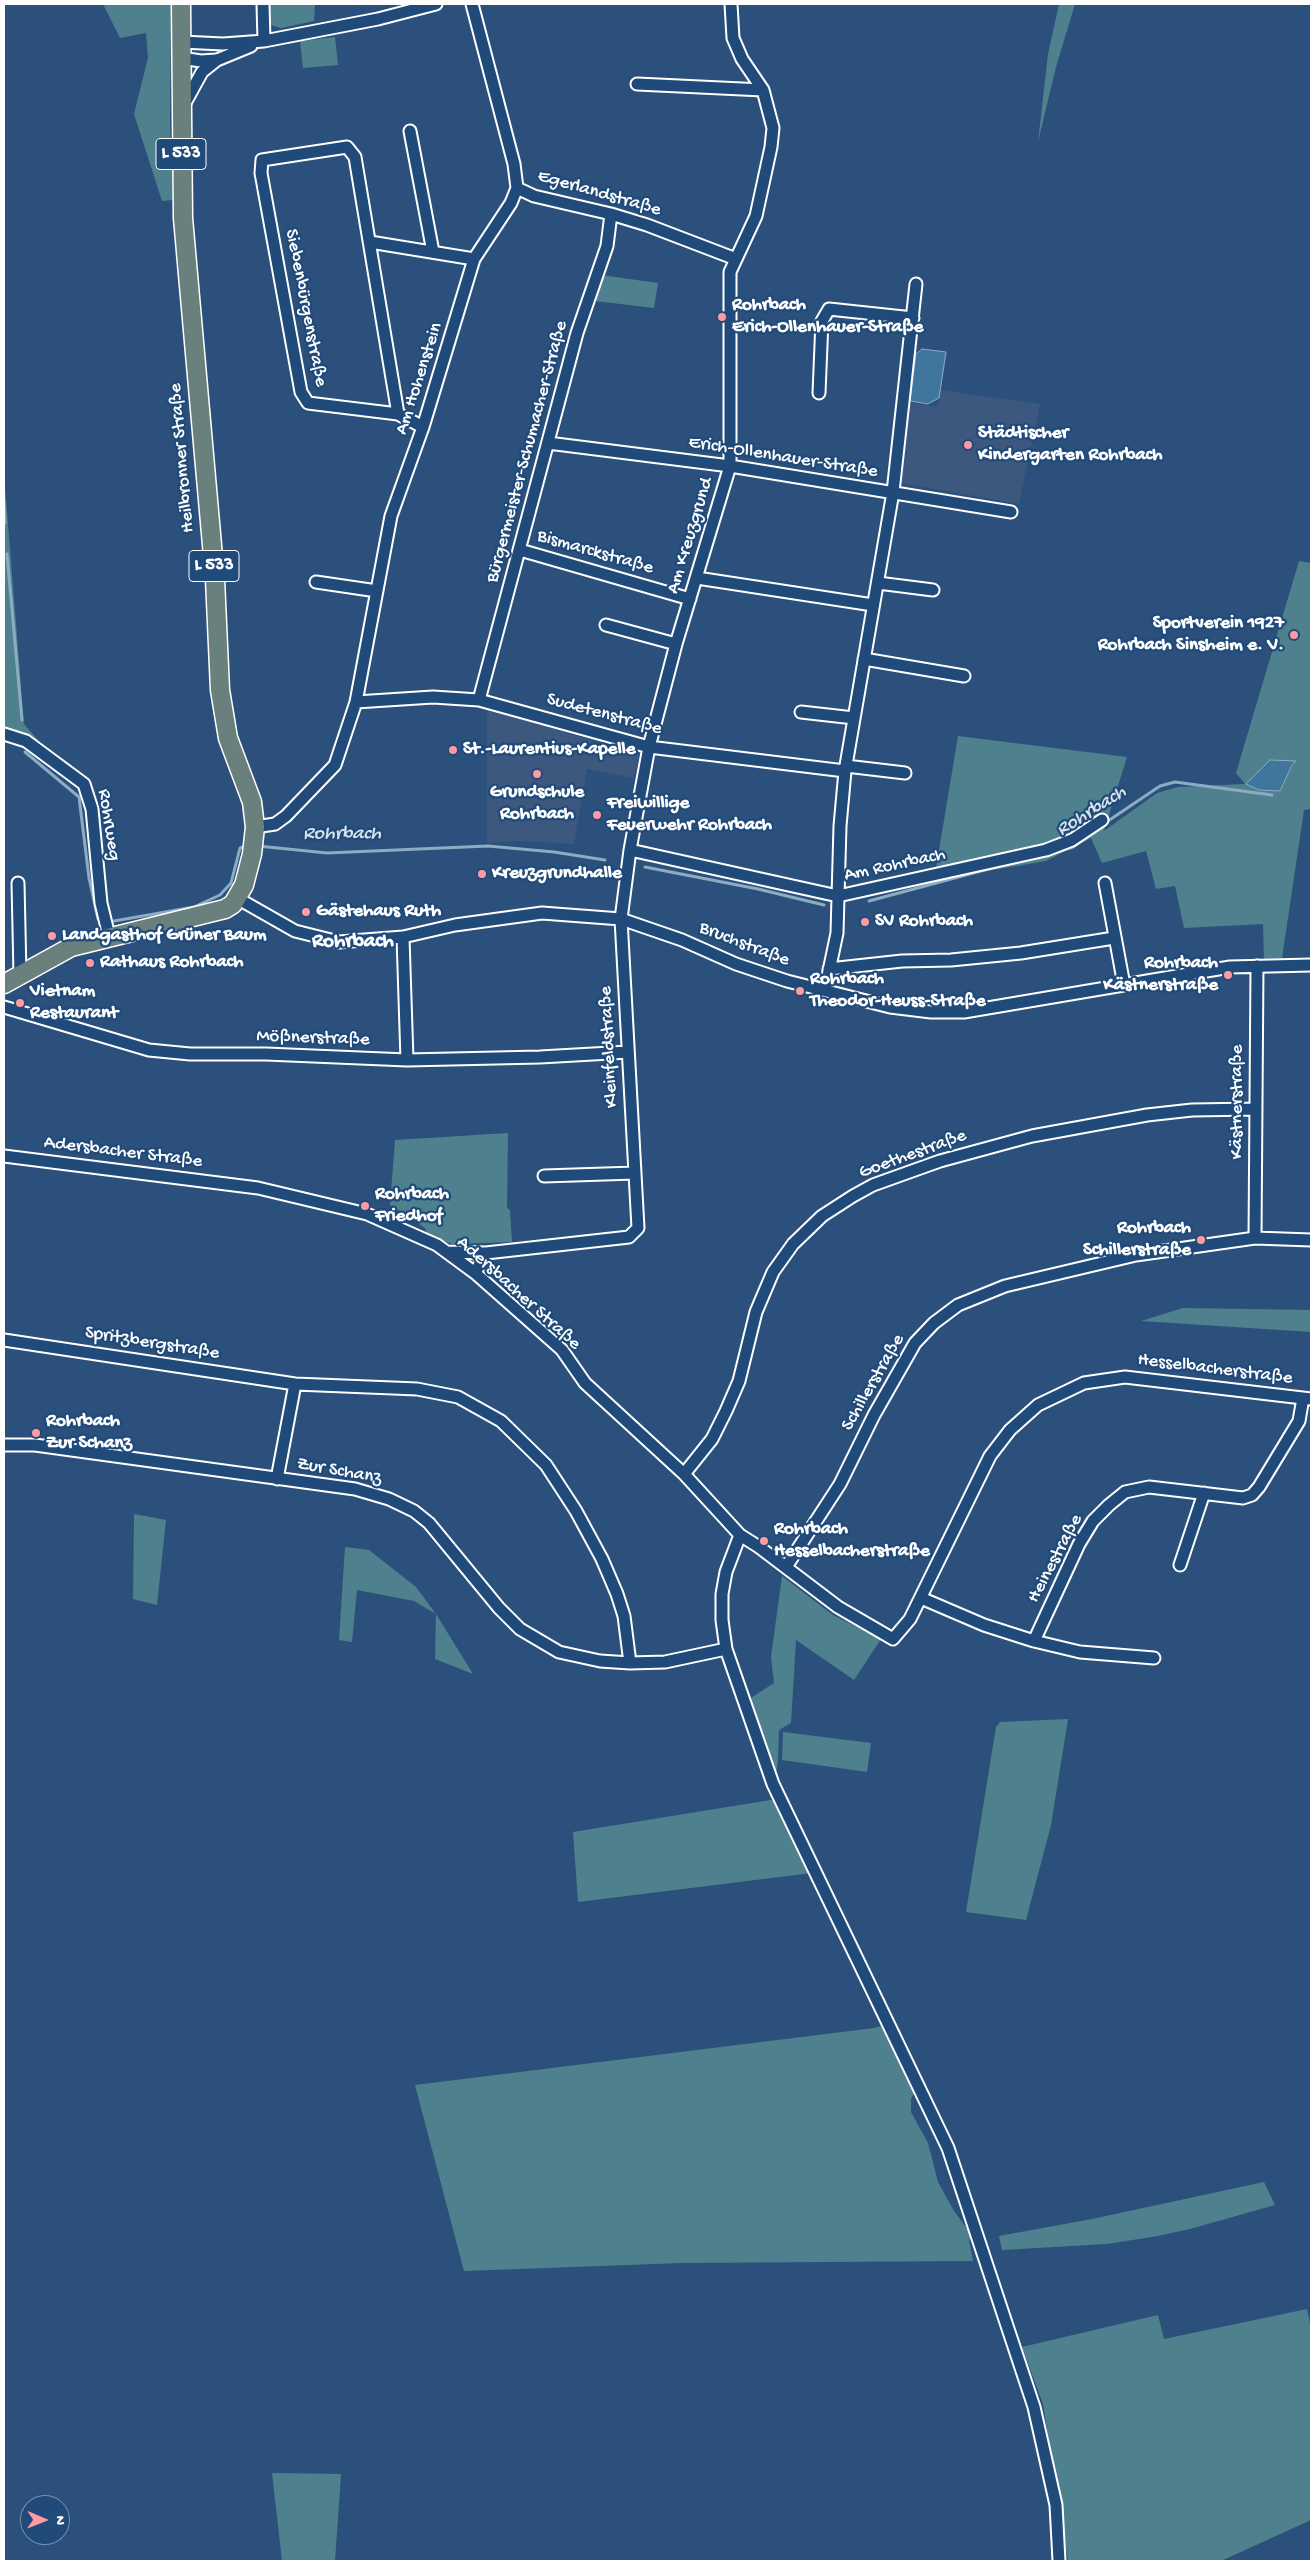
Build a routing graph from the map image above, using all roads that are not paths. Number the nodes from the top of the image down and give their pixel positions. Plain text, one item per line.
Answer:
1 (181, 4) edge
2 (263, 4) edge
3 (436, 4) edge
4 (472, 4) edge
5 (731, 4) edge
6 (264, 41) junction
7 (181, 50) junction
8 (217, 60) junction
9 (637, 84) dead end
10 (762, 90) junction
11 (181, 112) junction
12 (410, 131) dead end
13 (518, 188) junction
14 (611, 214) junction
15 (370, 242) junction
16 (433, 252) junction
17 (474, 259) junction
18 (736, 259) junction
19 (916, 284) dead end
20 (913, 318) junction
21 (819, 393) dead end
22 (398, 414) junction
23 (424, 427) junction
24 (548, 443) junction
25 (730, 466) junction
26 (894, 492) junction
27 (1011, 512) dead end
28 (520, 550) junction
29 (697, 578) junction
30 (316, 582) dead end
31 (878, 583) junction
32 (933, 590) dead end
33 (377, 591) junction
34 (690, 599) junction
35 (873, 605) junction
36 (606, 626) dead end
37 (676, 644) junction
38 (864, 659) junction
39 (964, 676) dead end
40 (479, 700) junction
41 (356, 702) junction
42 (801, 712) dead end
43 (854, 718) junction
44 (4, 734) edge
45 (648, 747) junction
46 (846, 768) junction
47 (905, 773) dead end
48 (1102, 820) dead end
49 (254, 841) junction
50 (630, 850) junction
51 (18, 883) dead end
52 (1105, 883) dead end
53 (838, 896) junction
54 (237, 898) junction
55 (621, 919) junction
56 (109, 936) junction
57 (403, 937) junction
58 (1114, 938) junction
59 (1311, 965) edge
60 (1257, 966) junction
61 (829, 970) junction
62 (20, 975) junction
63 (4, 984) edge
64 (1124, 985) junction
65 (825, 990) junction
66 (4, 1007) edge
67 (628, 1052) junction
68 (407, 1060) junction
69 (1255, 1109) junction
70 (4, 1156) edge
71 (635, 1173) junction
72 (544, 1176) dead end
73 (1255, 1238) junction
74 (1311, 1240) edge
75 (447, 1252) junction
76 (486, 1253) junction
77 (475, 1274) junction
78 (4, 1340) edge
79 (295, 1384) junction
80 (1307, 1399) edge
81 (4, 1445) edge
82 (684, 1474) junction
83 (277, 1479) junction
84 (1204, 1493) junction
85 (740, 1535) junction
86 (1180, 1565) dead end
87 (786, 1567) junction
88 (921, 1598) junction
89 (893, 1639) joint
90 (1034, 1641) junction
91 (726, 1649) junction
92 (1154, 1658) dead end
93 (630, 1663) junction
94 (1059, 2561) edge

1 - 7 main road, L 533
2 - 6 street
3 - 6 street
4 - 13 street, Egerlandstraße
5 - 10 street, Am Kreuzgrund
6 - 7 street
6 - 8 street
7 - 8 street
7 - 11 main road, L 533
8 - 11 street
9 - 10 street
10 - 18 street, Am Kreuzgrund
11 - 49 main road, Heilbronner Straße / L 533
12 - 16 street
13 - 14 street, Egerlandstraße
13 - 17 street, Am Hohenstein
14 - 18 street, Egerlandstraße
14 - 24 street, Bürgermeister-Schumacher-Straße
15 - 16 street
15 - 22 street
15 - 22 street, Siebenbürgenstraße
16 - 17 street
17 - 23 street, Am Hohenstein
18 - 25 street, Am Kreuzgrund
19 - 20 street
20 - 21 street
20 - 26 street
22 - 23 street, Siebenbürgenstraße
23 - 33 street, Am Hohenstein
24 - 25 street, Erich-Ollenhauer-Straße
24 - 28 street, Bürgermeister-Schumacher-Straße
25 - 26 street, Erich-Ollenhauer-Straße
25 - 29 street, Am Kreuzgrund
26 - 27 street, Erich-Ollenhauer-Straße
26 - 31 street
28 - 34 street, Bismarckstraße
28 - 40 street, Bürgermeister-Schumacher-Straße
29 - 34 street, Am Kreuzgrund
29 - 35 street
30 - 33 street
31 - 32 street
31 - 35 street
33 - 41 street, Am Hohenstein
34 - 37 street, Am Kreuzgrund
35 - 38 street
36 - 37 street
37 - 45 street, Am Kreuzgrund
38 - 39 street
38 - 43 street
40 - 41 street, Sudetenstraße
40 - 45 street, Sudetenstraße
41 - 49 street, Am Hohenstein
42 - 43 street
43 - 46 street
44 - 56 street, Rohrweg
45 - 46 street, Sudetenstraße
45 - 50 street, Am Kreuzgrund
46 - 47 street, Sudetenstraße
46 - 53 street
48 - 53 street, Am Rohrbach
49 - 54 main road, Heilbronner Straße / L 533
50 - 53 street, Am Rohrbach
50 - 55 street, Am Kreuzgrund
51 - 62 street
52 - 58 street
53 - 61 street
54 - 56 main road
54 - 57 street, Bruchstraße
55 - 57 street, Bruchstraße
55 - 65 street, Bruchstraße
55 - 67 street, Kleinfeldstraße
56 - 62 main road
57 - 68 street
58 - 61 street
58 - 64 street
59 - 60 street, Bruchstraße
60 - 64 street, Bruchstraße
60 - 69 street, Kästnerstraße
61 - 65 street
62 - 63 main road
64 - 65 street, Bruchstraße
66 - 68 street, Mößnerstraße
67 - 68 street, Mößnerstraße
67 - 71 street, Kleinfeldstraße
69 - 73 street, Kästnerstraße
69 - 82 street, Goethestraße
70 - 75 street, Adersbacher Straße
71 - 72 street
71 - 76 street, Kleinfeldstraße
73 - 74 street, Schillerstraße
73 - 87 street, Schillerstraße
75 - 76 street, Kleinfeldstraße
75 - 77 street, Adersbacher Straße
76 - 77 street
77 - 82 street, Adersbacher Straße
78 - 79 street, Spritzbergstraße
79 - 83 street
79 - 93 street, Spritzbergstraße
80 - 84 street, Heinestraße
80 - 88 street, Hesselbacherstraße
81 - 83 street, Zur Schanz
82 - 85 street, Adersbacher Straße
83 - 93 street, Zur Schanz
84 - 86 street
84 - 90 street, Heinestraße
85 - 87 street, Adersbacher Straße
85 - 91 street
87 - 89 street, Adersbacher Straße
88 - 89 street, Hesselbacherstraße
88 - 90 street
90 - 92 street
91 - 93 street, Zur Schanz
91 - 94 street

